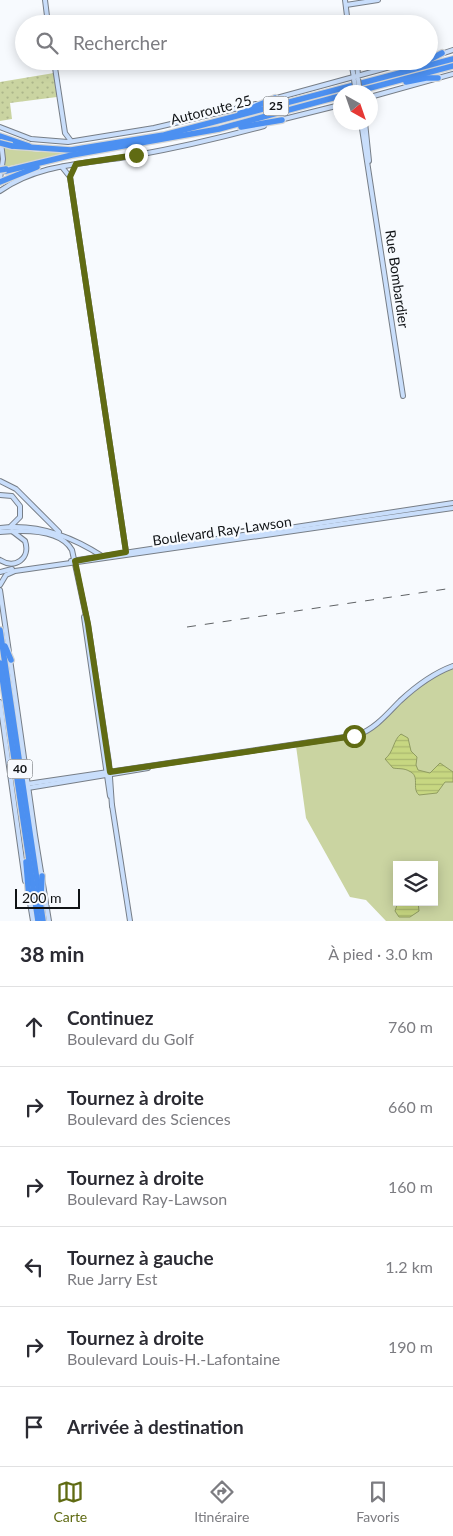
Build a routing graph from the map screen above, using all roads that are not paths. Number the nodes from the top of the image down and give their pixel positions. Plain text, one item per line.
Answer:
1 (45, 0) edge
2 (378, 0) edge
3 (345, 2) edge
4 (47, 15) edge
5 (347, 15) edge
6 (453, 50) edge
7 (442, 53) joint
8 (438, 55) edge
9 (453, 58) edge
10 (438, 62) edge
11 (453, 66) edge
12 (55, 70) edge
13 (354, 70) edge
14 (356, 70) edge
15 (382, 70) edge
16 (395, 70) edge
17 (409, 70) edge
18 (438, 70) edge
19 (438, 70) edge
20 (453, 74) edge
21 (356, 78) junction
22 (438, 78) junction
23 (351, 85) edge
24 (353, 85) edge
25 (356, 85) edge
26 (358, 85) edge
27 (378, 86) edge
28 (378, 89) edge
29 (333, 91) edge
30 (378, 95) edge
31 (275, 98) junction
32 (333, 99) edge
33 (333, 107) edge
34 (282, 120) junction
35 (210, 125) junction
36 (0, 127) edge
37 (219, 129) junction
38 (362, 130) edge
39 (366, 130) edge
40 (65, 133) junction
41 (0, 136) edge
42 (71, 141) junction
43 (0, 142) edge
44 (59, 142) junction
45 (35, 149) junction
46 (76, 164) junction
47 (369, 165) junction
48 (62, 166) junction
49 (6, 171) edge
50 (70, 177) junction
51 (0, 181) edge
52 (0, 191) edge
53 (403, 396) dead end
54 (0, 481) edge
55 (0, 495) edge
56 (453, 503) edge
57 (453, 508) edge
58 (0, 528) edge
59 (11, 529) junction
60 (0, 532) edge
61 (62, 535) junction
62 (162, 549) junction
63 (126, 554) junction
64 (102, 556) junction
65 (0, 560) edge
66 (75, 562) junction
67 (0, 572) edge
68 (0, 585) edge
69 (0, 590) edge
70 (0, 625) edge
71 (0, 630) edge
72 (11, 660) junction
73 (0, 663) edge
74 (453, 666) edge
75 (0, 702) edge
76 (108, 774) junction
77 (28, 786) junction
78 (25, 835) junction
79 (42, 876) junction
80 (29, 898) junction
81 (41, 908) junction
82 (33, 921) edge
83 (38, 921) edge
84 (43, 921) edge
85 (49, 921) edge
86 (130, 921) edge

1 - 4 street
2 - 3 street
3 - 5 street
6 - 7 street
7 - 8 highway
9 - 10 highway, Autoroute 25 / 25
11 - 19 highway
12 - 40 street
13 - 21 street
14 - 21 street
15 - 21 street
16 - 23 highway
17 - 24 highway, Autoroute 25 / 25
18 - 27 highway
20 - 22 street
21 - 25 street, bridge
21 - 26 street, bridge
21 - 31 street
22 - 28 highway
22 - 30 street
29 - 35 highway, Autoroute 25 / 25
31 - 35 highway
31 - 42 street
32 - 37 highway, Autoroute 25 / 25
33 - 34 street
34 - 37 highway
34 - 46 street
35 - 45 highway, Autoroute 25 / 25
36 - 44 street
37 - 49 highway, Autoroute 25 / 25
38 - 47 street, Rue Bombardier
39 - 47 street, Rue Bombardier
40 - 42 street
40 - 44 street
41 - 45 highway
42 - 44 street
43 - 45 highway, Autoroute 25 / 25, bridge
43 - 51 street
46 - 48 street
46 - 50 street
47 - 53 street, Rue Bombardier
48 - 50 street
48 - 52 street
49 - 51 highway, Autoroute 25
50 - 63 street
54 - 61 street
55 - 59 street
56 - 62 street, Boulevard Ray-Lawson
57 - 62 street, Boulevard Ray-Lawson
58 - 59 street
59 - 60 street
59 - 61 street
59 - 65 street
59 - 66 street
61 - 64 street
62 - 63 street, Boulevard Ray-Lawson
63 - 64 street, Boulevard Ray-Lawson
63 - 66 street, Boulevard Ray-Lawson
64 - 66 street, Boulevard Ray-Lawson
66 - 67 street, Boulevard Ray-Lawson
66 - 68 street, Boulevard Ray-Lawson
66 - 76 street
69 - 72 street
70 - 72 highway
71 - 81 highway, 40
72 - 77 street
73 - 78 highway, 40
74 - 76 street
75 - 80 street
76 - 77 street
76 - 86 street
77 - 79 street
78 - 80 highway
78 - 83 highway, 40
79 - 81 highway
79 - 85 street
80 - 82 street
81 - 84 highway, 40

